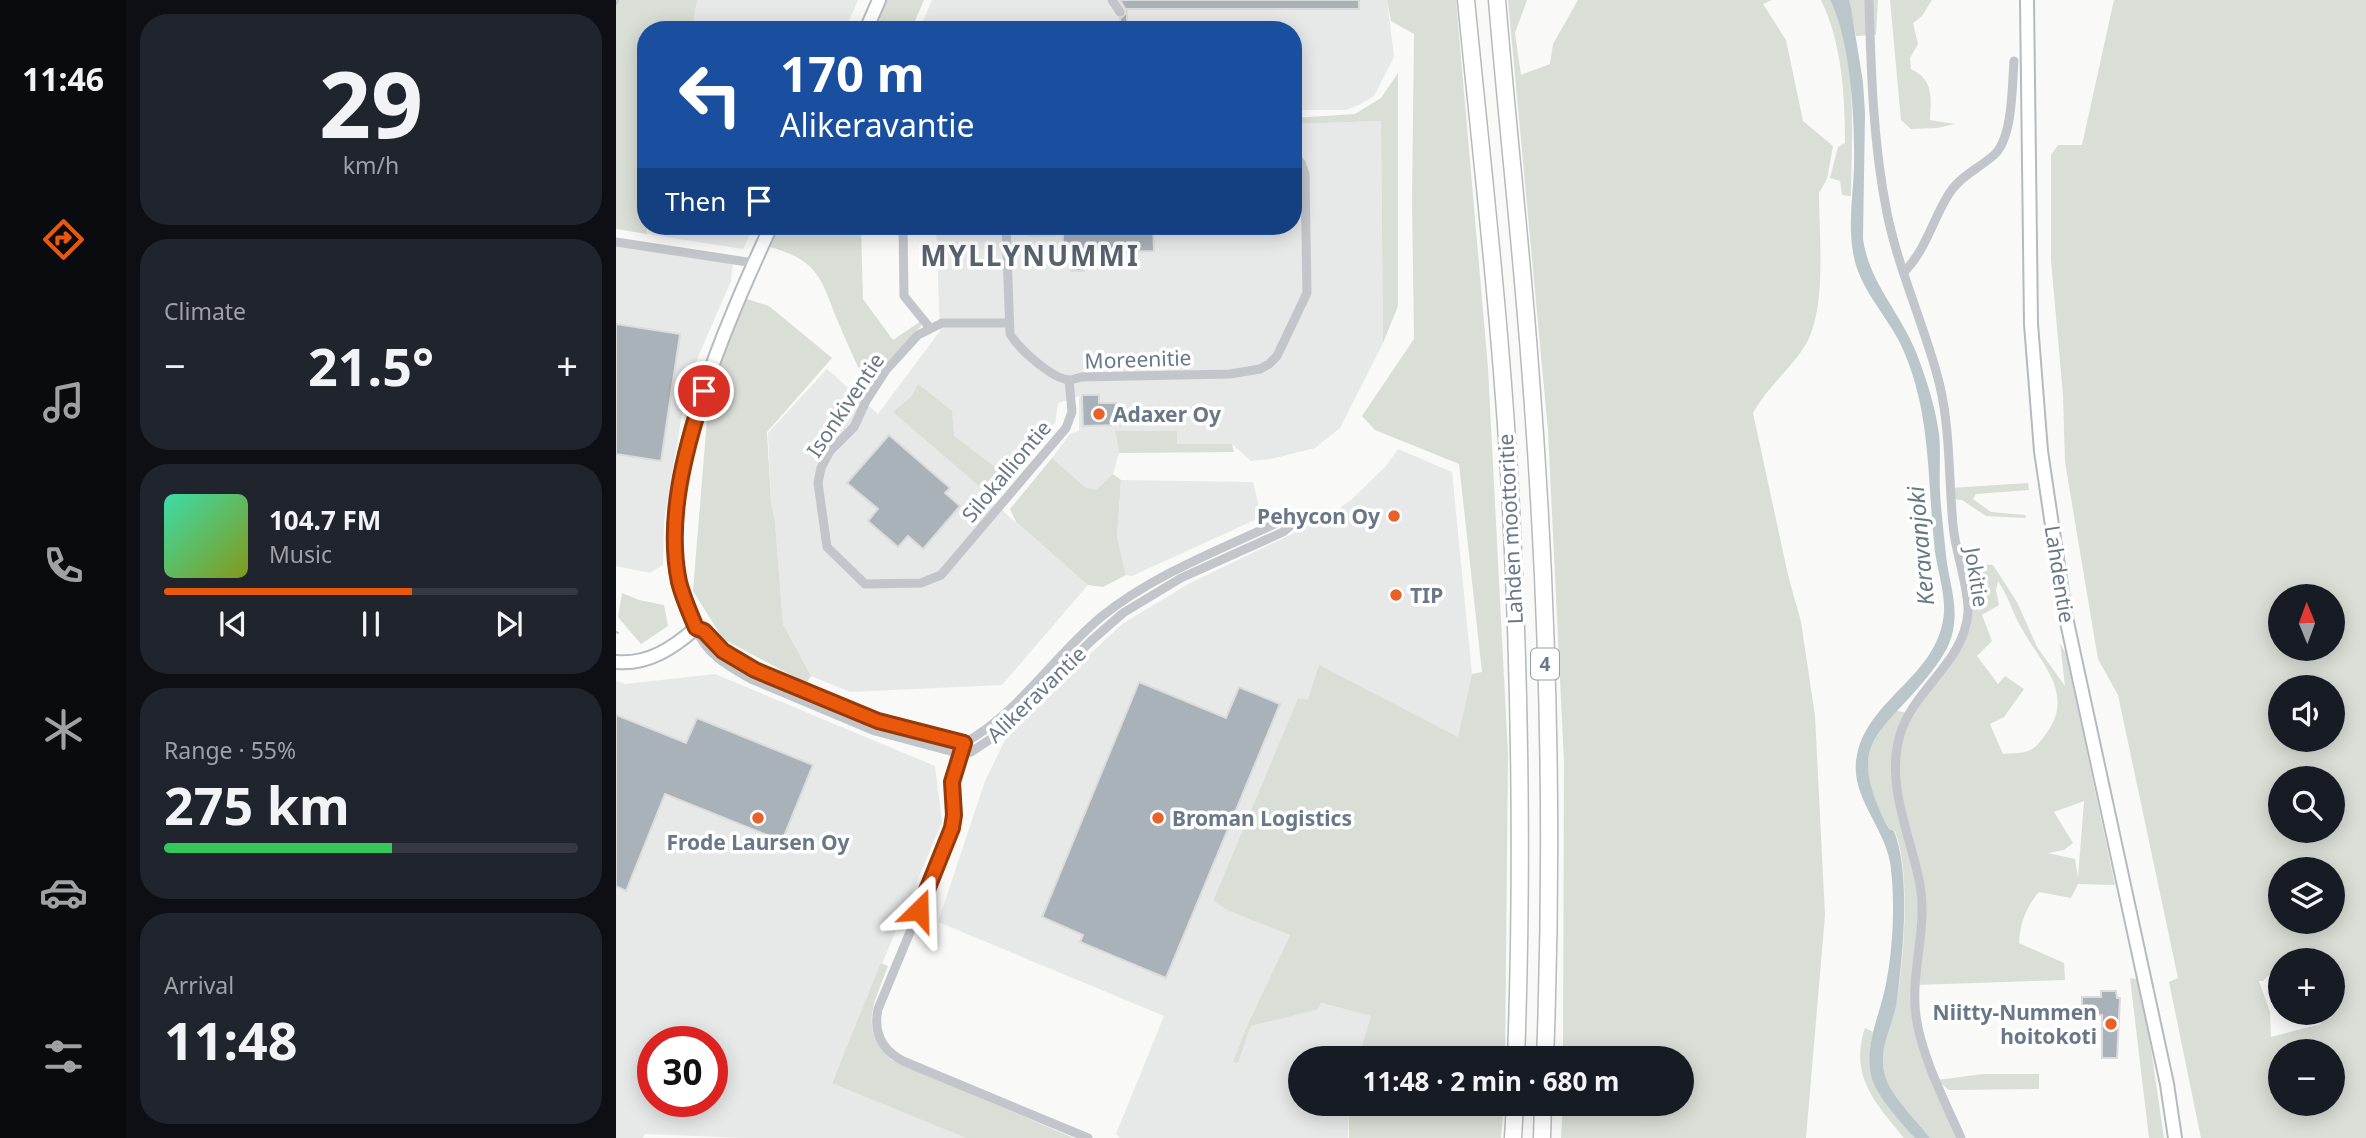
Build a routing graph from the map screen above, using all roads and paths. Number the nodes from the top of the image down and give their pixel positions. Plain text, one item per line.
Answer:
1 (879, 0) edge
2 (1112, 0) edge
3 (1466, 0) edge
4 (1497, 0) edge
5 (1869, 0) edge
6 (2027, 0) edge
7 (1120, 12) dead end
8 (870, 21) edge
9 (2014, 61) dead end
10 (1302, 166) edge
11 (767, 235) edge
12 (903, 235) edge
13 (1006, 235) edge
14 (616, 242) edge
15 (754, 263) junction
16 (1905, 272) junction
17 (1008, 323) junction
18 (930, 328) junction
19 (1069, 380) junction
20 (941, 575) joint
21 (696, 628) junction
22 (616, 662) edge
23 (964, 743) junction
24 (961, 754) junction
25 (1516, 1046) edge
26 (1546, 1046) edge
27 (1514, 1116) edge
28 (1543, 1116) edge
29 (1088, 1138) edge
30 (1513, 1138) edge
31 (1542, 1138) edge
32 (1961, 1138) edge
33 (2175, 1138) edge

1 - 8 main road
2 - 7 street
3 - 25 highway, Lahden moottoritie / 4
4 - 26 highway, Lahden moottoritie / 4
5 - 16 street, Jokitie
6 - 33 main road, Lahdentie
9 - 16 street
10 - 19 street, Moreenitie
11 - 15 main road, Alikeravantie
12 - 18 street
13 - 17 street
14 - 15 street
15 - 21 main road, Alikeravantie
16 - 32 street, Jokitie
17 - 18 street
17 - 19 street, Moreenitie
18 - 20 street, Isonkiventie
19 - 20 street, Silokalliontie
21 - 22 main road
21 - 23 street, Alikeravantie
21 - 24 street, Alikeravantie
23 - 24 street
23 - 24 street, Alikeravantie
24 - 29 street
27 - 30 highway
28 - 31 highway

